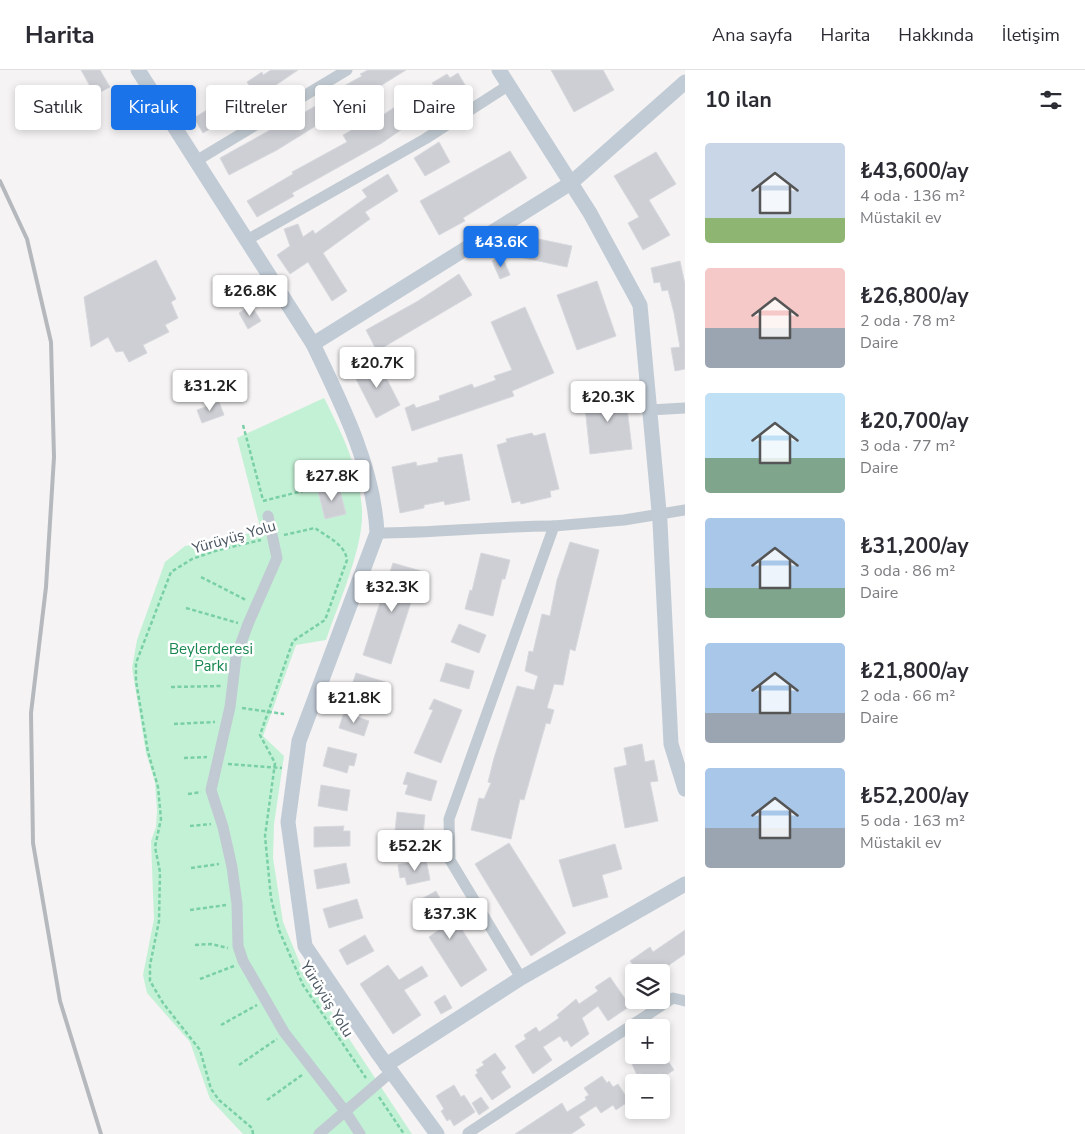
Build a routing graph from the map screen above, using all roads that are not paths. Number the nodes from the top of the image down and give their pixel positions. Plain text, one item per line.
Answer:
1 (138, 70) edge
2 (347, 70) edge
3 (499, 70) edge
4 (685, 82) edge
5 (509, 85) junction
6 (196, 161) junction
7 (571, 183) junction
8 (247, 240) junction
9 (313, 344) junction
10 (685, 408) edge
11 (650, 410) junction
12 (685, 510) edge
13 (659, 513) junction
14 (268, 516) road end
15 (554, 526) junction
16 (377, 533) junction
17 (685, 789) edge
18 (685, 884) edge
19 (521, 978) junction
20 (685, 1001) edge
21 (389, 1069) junction
22 (345, 1111) junction
23 (468, 1133) edge
24 (319, 1134) edge
25 (360, 1134) edge
26 (437, 1134) edge

1 - 6 main road
2 - 6 street
3 - 5 main road
4 - 7 main road
5 - 7 main road
5 - 8 street
6 - 8 main road
7 - 9 main road
7 - 11 main road
8 - 9 main road
9 - 16 main road
10 - 11 street
11 - 13 main road
12 - 13 street
13 - 15 street
13 - 17 main road
14 - 22 street
15 - 16 street
15 - 19 street
16 - 21 main road
18 - 19 main road
19 - 21 main road
20 - 23 street
21 - 22 street
21 - 26 main road
22 - 24 street
22 - 25 street

